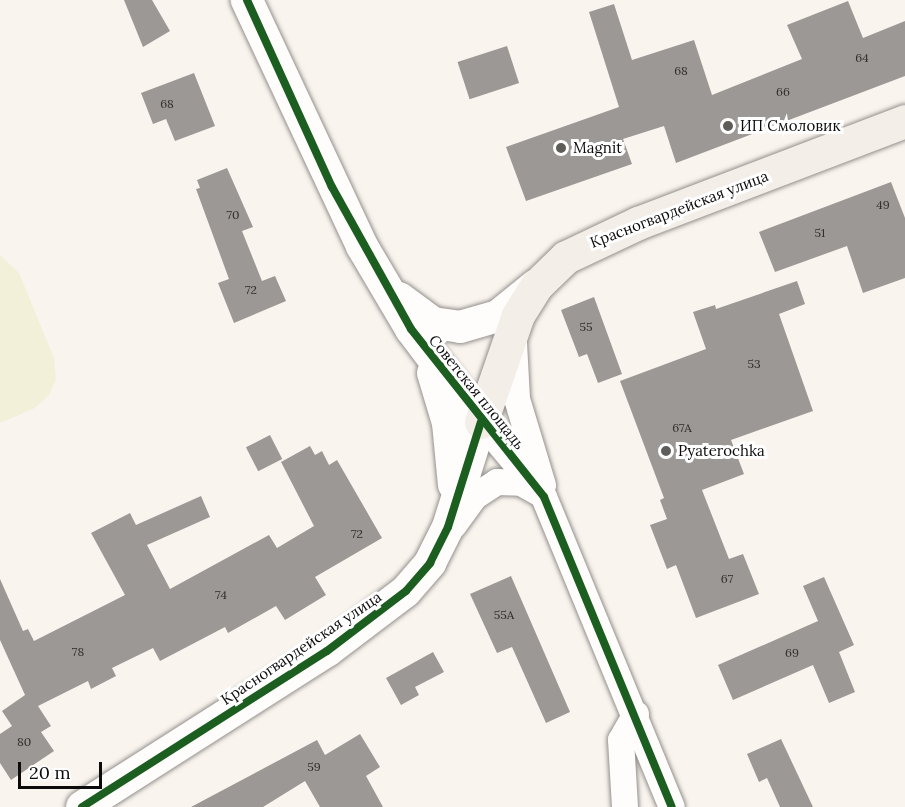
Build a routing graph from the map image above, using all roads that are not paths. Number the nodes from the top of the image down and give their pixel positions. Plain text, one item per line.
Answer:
1 (247, 0) edge
2 (905, 121) edge
3 (375, 270) junction
4 (537, 285) junction
5 (519, 315) junction
6 (411, 329) junction
7 (481, 422) junction
8 (544, 497) junction
9 (556, 522) junction
10 (443, 538) junction
11 (636, 714) junction
12 (82, 807) edge
13 (625, 807) edge
14 (672, 807) edge

1 - 3 street, Советская площадь
2 - 4 main road, Красногвардейская улица
3 - 4 street
3 - 6 street, Советская площадь
4 - 5 main road, Красногвардейская улица
5 - 7 main road, Красногвардейская улица
5 - 9 street
6 - 7 street, Советская площадь
6 - 10 street
7 - 8 street, Советская площадь
7 - 10 street, Красногвардейская улица
8 - 9 street, Советская площадь
8 - 10 street
9 - 11 street, Советская площадь
10 - 12 street, Красногвардейская улица
11 - 13 street
11 - 14 street, Советская площадь

